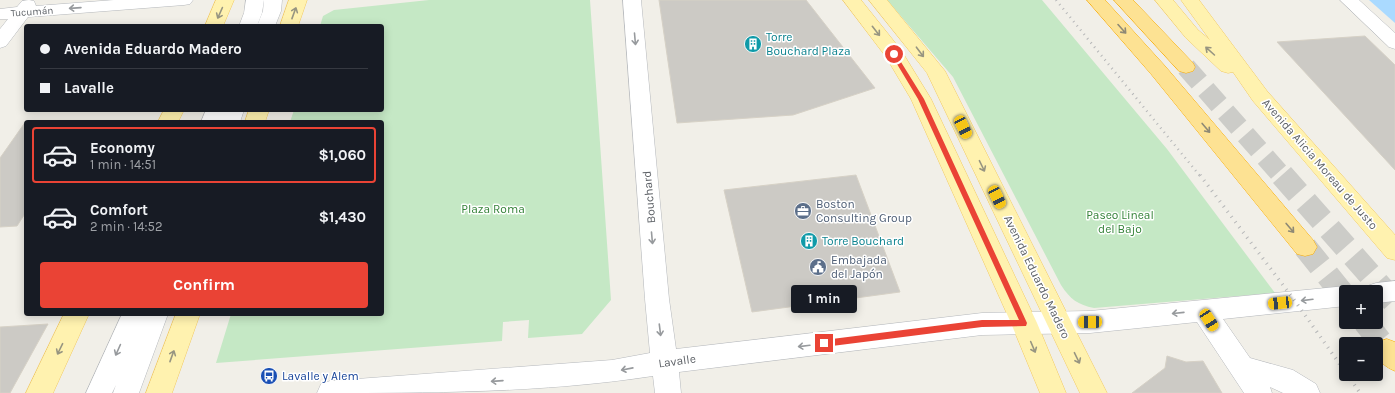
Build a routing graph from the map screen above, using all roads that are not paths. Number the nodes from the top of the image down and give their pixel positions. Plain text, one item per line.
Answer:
1 (184, 0) edge
2 (225, 0) edge
3 (255, 0) edge
4 (273, 0) edge
5 (298, 0) edge
6 (632, 0) edge
7 (852, 0) edge
8 (878, 0) edge
9 (1096, 0) edge
10 (1123, 0) edge
11 (1164, 0) edge
12 (1190, 0) edge
13 (1349, 0) edge
14 (27, 6) edge
15 (0, 14) edge
16 (215, 24) edge
17 (249, 24) edge
18 (267, 24) edge
19 (290, 24) edge
20 (0, 42) edge
21 (1395, 43) edge
22 (1186, 67) tunnel mouth
23 (1260, 96) junction
24 (1305, 247) tunnel mouth
25 (1395, 251) edge
26 (1395, 291) edge
27 (1383, 292) edge
28 (1339, 297) edge
29 (1203, 310) junction
30 (76, 316) edge
31 (133, 316) edge
32 (155, 316) edge
33 (187, 316) edge
34 (1024, 323) junction
35 (1059, 323) junction
36 (665, 362) junction
37 (1243, 368) junction
38 (39, 393) edge
39 (100, 393) edge
40 (126, 393) edge
41 (159, 393) edge
42 (330, 393) edge
43 (668, 393) edge
44 (1053, 393) edge
45 (1094, 393) edge
46 (1259, 393) edge
47 (1307, 393) edge

1 -> 14 street, Tucumán
2 -> 16 main road
3 - 17 street
4 - 18 street
19 -> 5 main road
6 -> 36 street, Bouchard
7 -> 34 main road
8 -> 35 main road, Avenida Eduardo Madero
9 -> 24 highway
10 - 22 highway
23 -> 11 main road, Avenida Alicia Moreau de Justo
12 - 23 main road, Avenida Alicia Moreau de Justo
13 - 21 street
14 - 15 street, Tucumán
14 - 20 street
23 - 25 main road, Avenida Alicia Moreau de Justo
26 - 27 street
28 -> 29 street, Lavalle
29 -> 35 street, Lavalle
29 - 37 street
30 -> 38 main road
31 -> 39 street
32 - 40 street
41 -> 33 main road
34 - 35 street, Lavalle
34 -> 36 street, Lavalle
34 -> 44 main road
35 -> 45 main road, Avenida Eduardo Madero
36 -> 42 street, Lavalle
36 - 43 street, Bouchard
37 - 46 street
37 - 47 street

